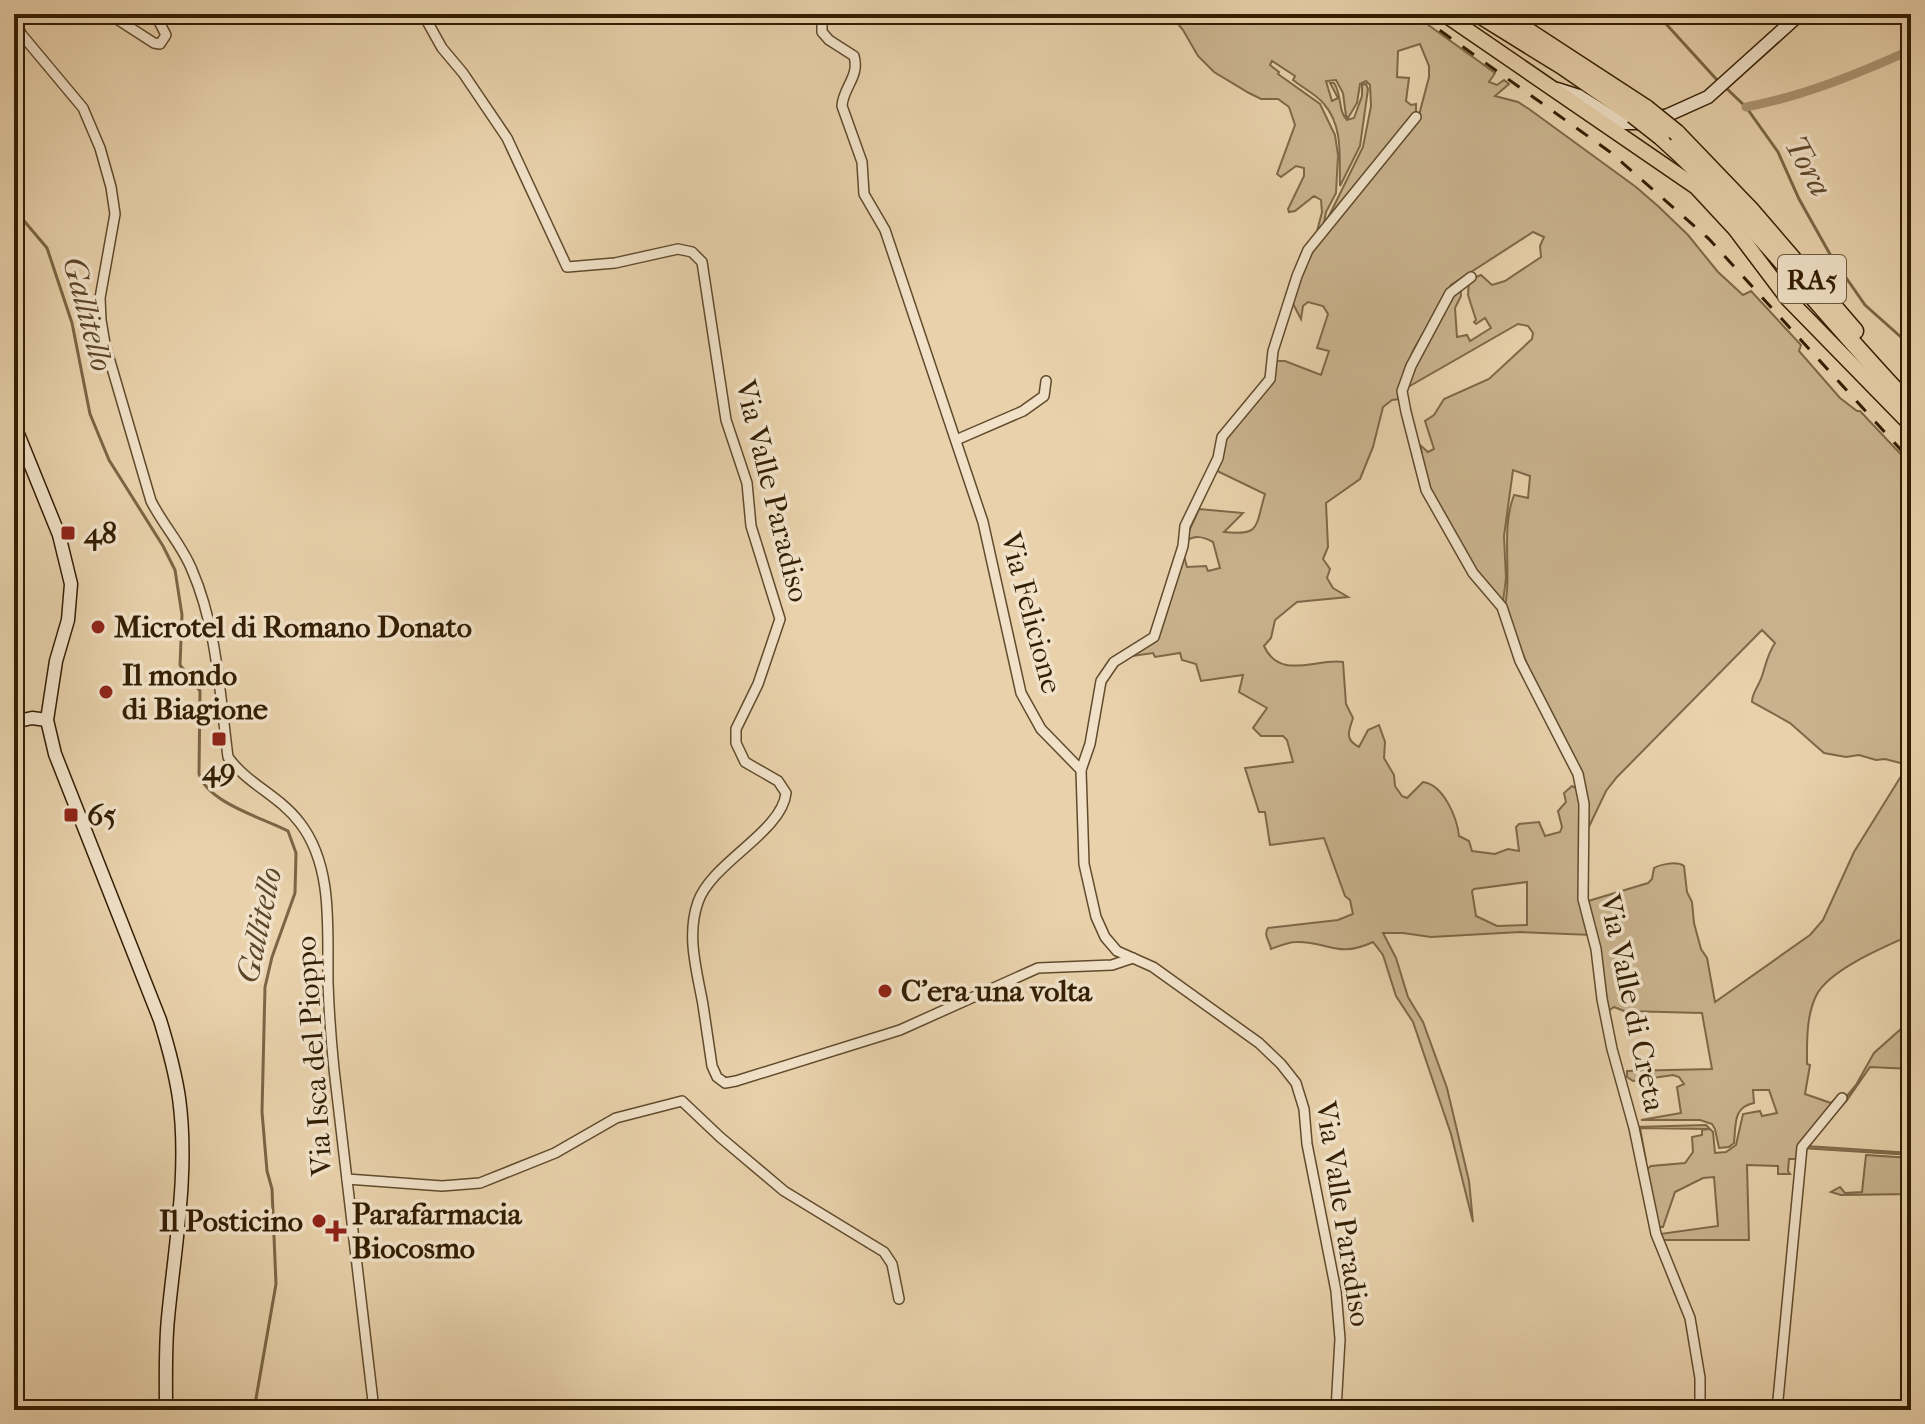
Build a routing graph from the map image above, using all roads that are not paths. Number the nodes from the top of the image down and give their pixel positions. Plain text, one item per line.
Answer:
1 (109, 14) edge
2 (155, 14) edge
3 (423, 14) edge
4 (822, 14) edge
5 (1444, 14) edge
6 (1478, 14) edge
7 (1502, 14) edge
8 (1800, 14) edge
9 (14, 20) edge
10 (1552, 89) junction
11 (1640, 111) junction
12 (1416, 117) dead end
13 (1669, 135) junction
14 (1471, 277) dead end
15 (1046, 381) dead end
16 (1911, 390) edge
17 (1911, 406) edge
18 (14, 424) edge
19 (1911, 425) edge
20 (956, 440) junction
21 (14, 679) edge
22 (47, 720) junction
23 (15, 722) edge
24 (1081, 770) junction
25 (1133, 958) junction
26 (1842, 1098) dead end
27 (347, 1179) junction
28 (899, 1299) dead end
29 (166, 1410) edge
30 (374, 1410) edge
31 (1336, 1410) edge
32 (1700, 1410) edge
33 (1777, 1410) edge

1 - 2 street
3 - 25 street, Via Valle Paradiso
4 - 20 street, Via Felicione
5 - 10 main road
6 - 11 highway, RA5
7 - 11 highway, RA5
8 - 10 street
9 - 27 street, Via Isca del Pioppo
10 - 19 main road
11 - 13 highway, RA5, bridge
12 - 24 street
13 - 16 highway, RA5
13 - 17 highway, RA5
14 - 32 street, Via Valle di Creta
15 - 20 street
18 - 22 street
20 - 24 street, Via Felicione
21 - 23 street
22 - 23 street
22 - 29 street
24 - 25 street
25 - 31 street, Via Valle Paradiso
26 - 33 street
27 - 28 street
27 - 30 street, Via Isca del Pioppo

